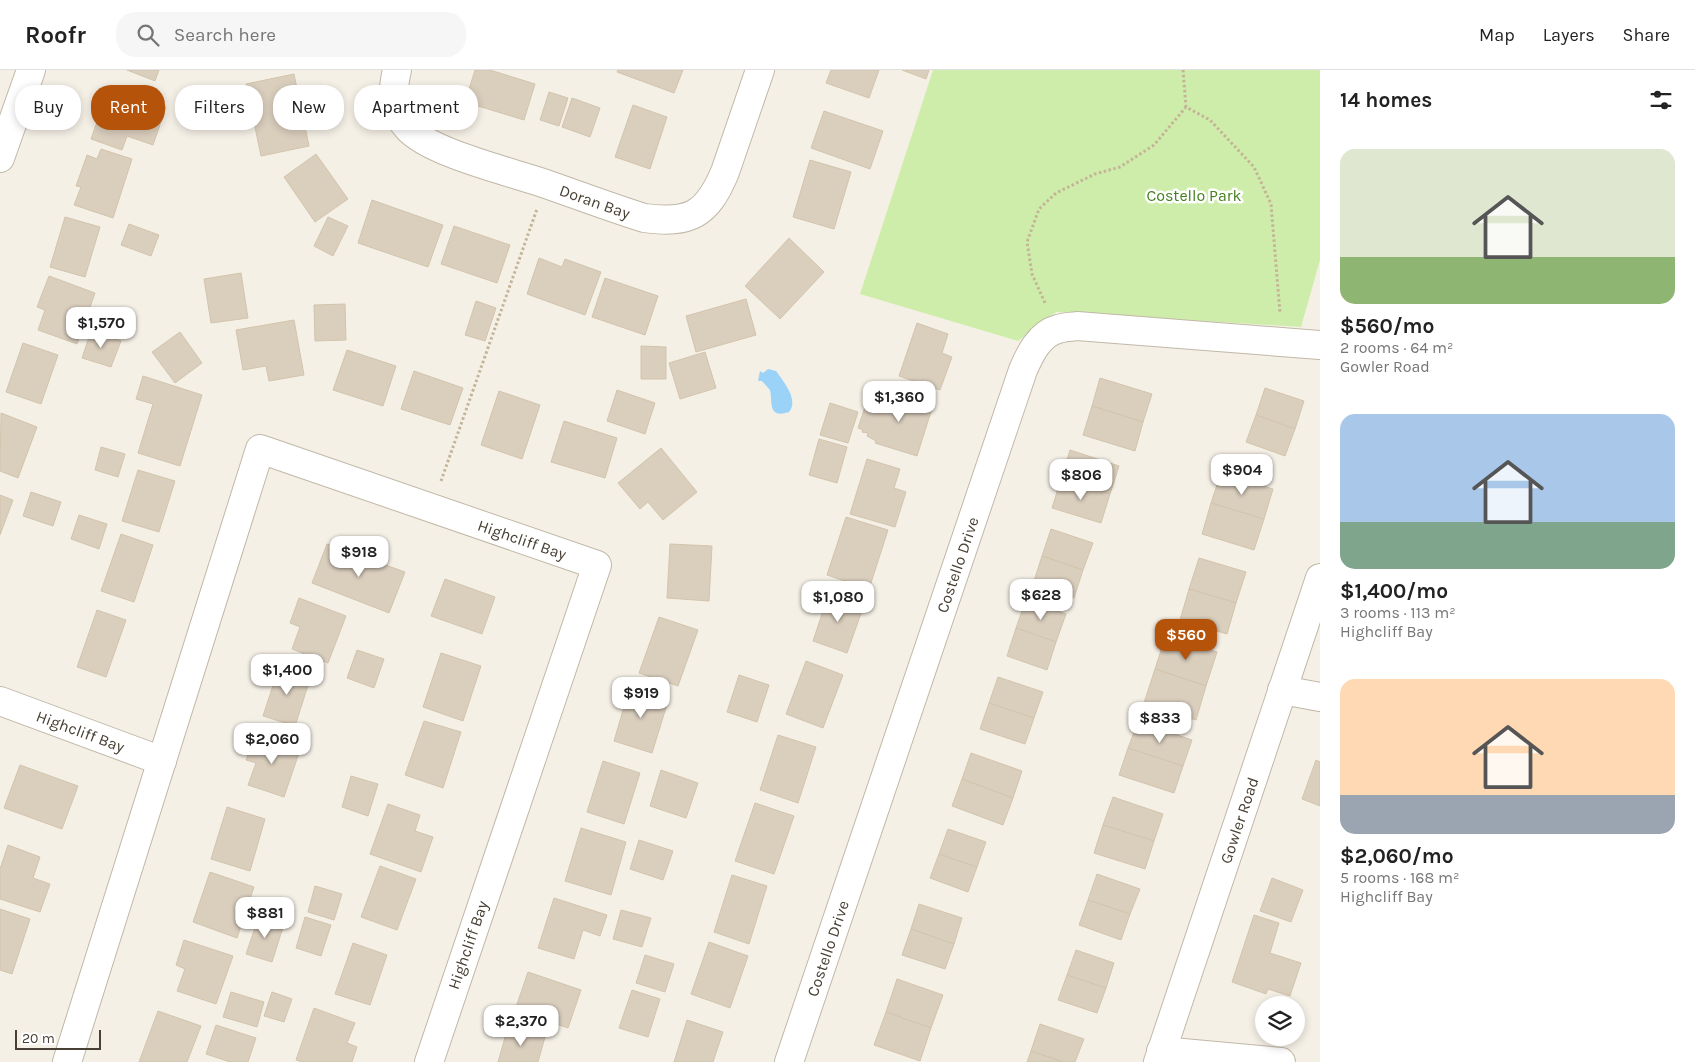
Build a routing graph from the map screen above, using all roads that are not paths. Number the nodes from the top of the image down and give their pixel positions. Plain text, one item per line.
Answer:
1 (31, 70) edge
2 (397, 70) edge
3 (760, 70) edge
4 (0, 158) edge
5 (1320, 345) edge
6 (1320, 578) edge
7 (1282, 690) junction
8 (1320, 697) edge
9 (0, 701) edge
10 (162, 761) junction
11 (1160, 1056) edge
12 (67, 1062) edge
13 (429, 1062) edge
14 (789, 1062) edge
15 (1282, 1062) edge

1 - 4 street
2 - 3 street, Doran Bay
5 - 14 street, Costello Drive
6 - 7 street, Gowler Road
7 - 8 street
7 - 11 street, Gowler Road
9 - 10 street, Highcliff Bay
10 - 12 street, Highcliff Bay
10 - 13 street, Highcliff Bay
11 - 15 street

